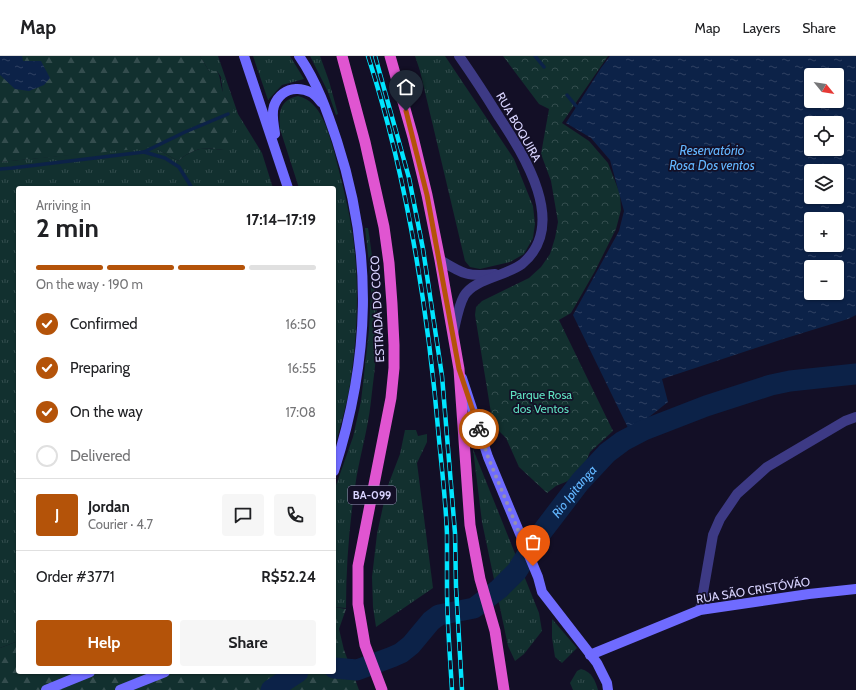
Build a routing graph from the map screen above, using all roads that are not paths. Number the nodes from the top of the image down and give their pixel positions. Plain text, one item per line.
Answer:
1 (244, 56) edge
2 (299, 56) edge
3 (337, 56) edge
4 (342, 56) edge
5 (390, 56) edge
6 (459, 56) edge
7 (351, 91) junction
8 (328, 114) junction
9 (277, 153) junction
10 (287, 186) edge
11 (440, 260) junction
12 (504, 273) junction
13 (453, 336) junction
14 (459, 369) junction
15 (856, 417) edge
16 (336, 465) edge
17 (856, 589) edge
18 (700, 610) junction
19 (590, 655) junction
20 (85, 674) edge
21 (160, 674) edge
22 (46, 690) edge
23 (120, 690) edge
24 (382, 690) edge
25 (504, 690) edge
26 (608, 690) edge

1 - 9 main road
2 - 8 main road
3 - 7 highway
4 - 7 highway
5 - 11 highway
6 - 12 street, RUA BOQUIRA
7 - 24 highway, ESTRADA DO COCO / BA-099
8 - 9 main road
8 - 16 main road
9 - 10 main road
11 - 12 street, RUA BOQUIRA
11 - 13 highway
12 - 13 street, RUA BOQUIRA
13 - 14 highway
14 - 19 main road
14 - 25 highway
15 - 18 street
17 - 18 main road, RUA SÃO CRISTÓVÃO
18 - 19 main road, RUA SÃO CRISTÓVÃO
19 - 26 main road
20 - 22 main road
21 - 23 main road

